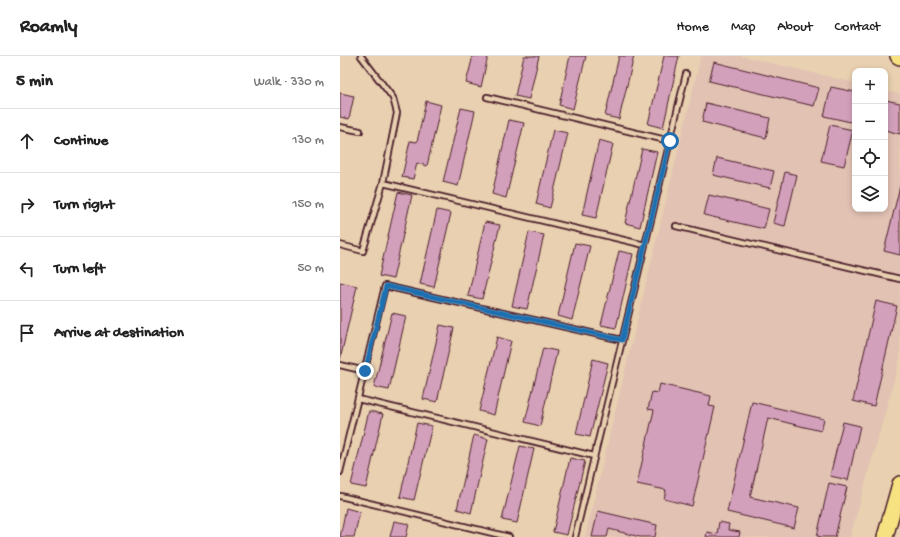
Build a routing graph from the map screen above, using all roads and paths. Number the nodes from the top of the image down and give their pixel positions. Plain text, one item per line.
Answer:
1 (361, 56) edge
2 (686, 74) dead end
3 (487, 97) dead end
4 (340, 127) edge
5 (360, 132) dead end
6 (670, 141) junction
7 (383, 183) junction
8 (676, 226) dead end
9 (340, 245) edge
10 (645, 245) junction
11 (900, 279) edge
12 (622, 340) junction
13 (340, 365) edge
14 (365, 371) junction
15 (358, 399) junction
16 (594, 456) junction
17 (340, 472) edge
18 (900, 484) edge
19 (340, 496) edge
20 (509, 537) edge
21 (574, 537) edge
22 (886, 537) edge

1 - 7 lane
2 - 6 lane
3 - 6 lane
4 - 5 lane
6 - 10 lane
7 - 9 lane
7 - 10 lane
8 - 11 lane
10 - 12 lane
12 - 14 lane
12 - 16 lane
13 - 14 lane
14 - 15 lane
15 - 16 lane
15 - 17 lane
16 - 21 lane
18 - 22 main road
19 - 20 lane

